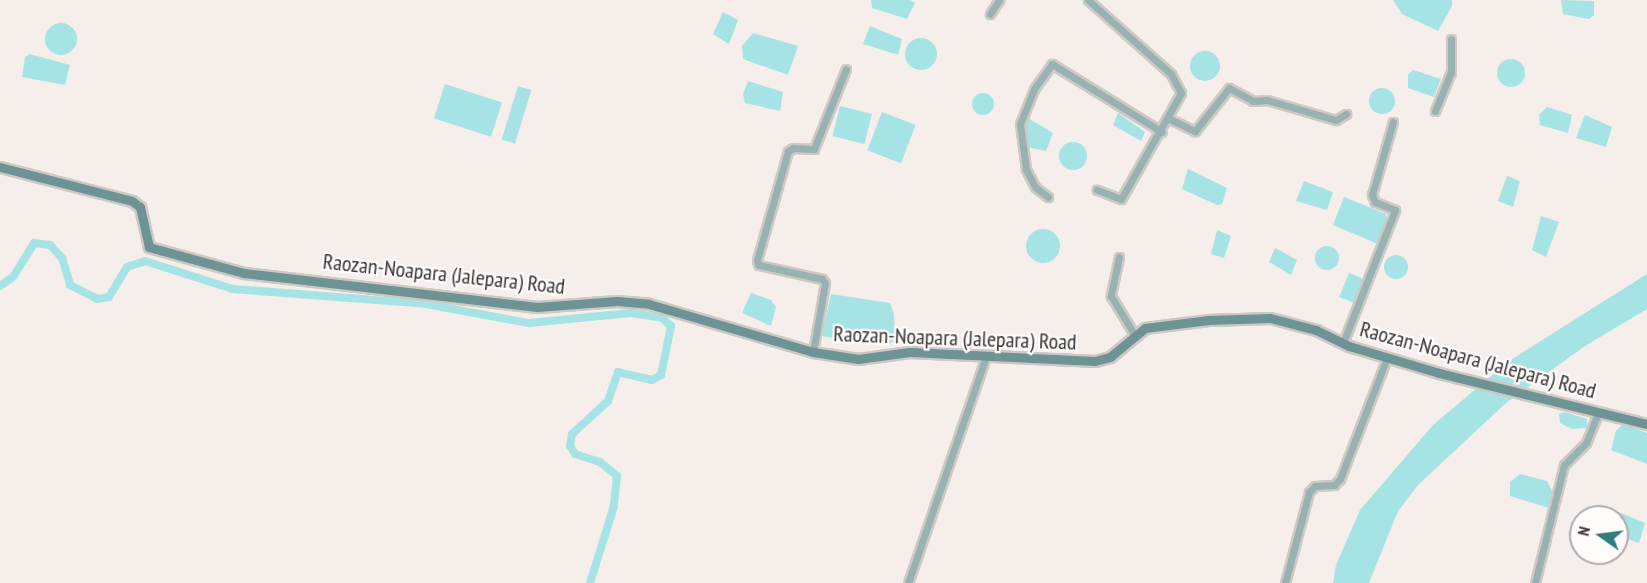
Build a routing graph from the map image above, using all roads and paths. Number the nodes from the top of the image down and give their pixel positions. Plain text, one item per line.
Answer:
1 (999, 0) edge
2 (1088, 0) edge
3 (990, 14) dead end
4 (1451, 39) dead end
5 (846, 69) dead end
6 (1435, 111) dead end
7 (1346, 114) dead end
8 (1170, 119) junction
9 (1393, 122) dead end
10 (1162, 132) junction
11 (0, 167) edge
12 (1097, 190) dead end
13 (1048, 197) dead end
14 (1119, 257) dead end
15 (1134, 334) junction
16 (1343, 343) junction
17 (813, 352) junction
18 (986, 356) junction
19 (1387, 358) junction
20 (1598, 413) junction
21 (1647, 424) edge
22 (908, 583) edge
23 (1285, 583) edge
24 (1535, 583) edge

1 - 3 street
2 - 8 street
4 - 6 street
5 - 17 street
7 - 8 street
8 - 10 street
9 - 16 street
10 - 12 street
10 - 13 street
11 - 17 main road, Raozan-Noapara (Jalepara) Road
14 - 15 street
15 - 16 main road, Raozan-Noapara (Jalepara) Road
15 - 18 main road, Raozan-Noapara (Jalepara) Road
16 - 19 main road, Raozan-Noapara (Jalepara) Road
17 - 18 main road, Raozan-Noapara (Jalepara) Road
18 - 22 street
19 - 20 main road, Raozan-Noapara (Jalepara) Road
19 - 23 street
20 - 21 main road, Raozan-Noapara (Jalepara) Road
20 - 24 street

